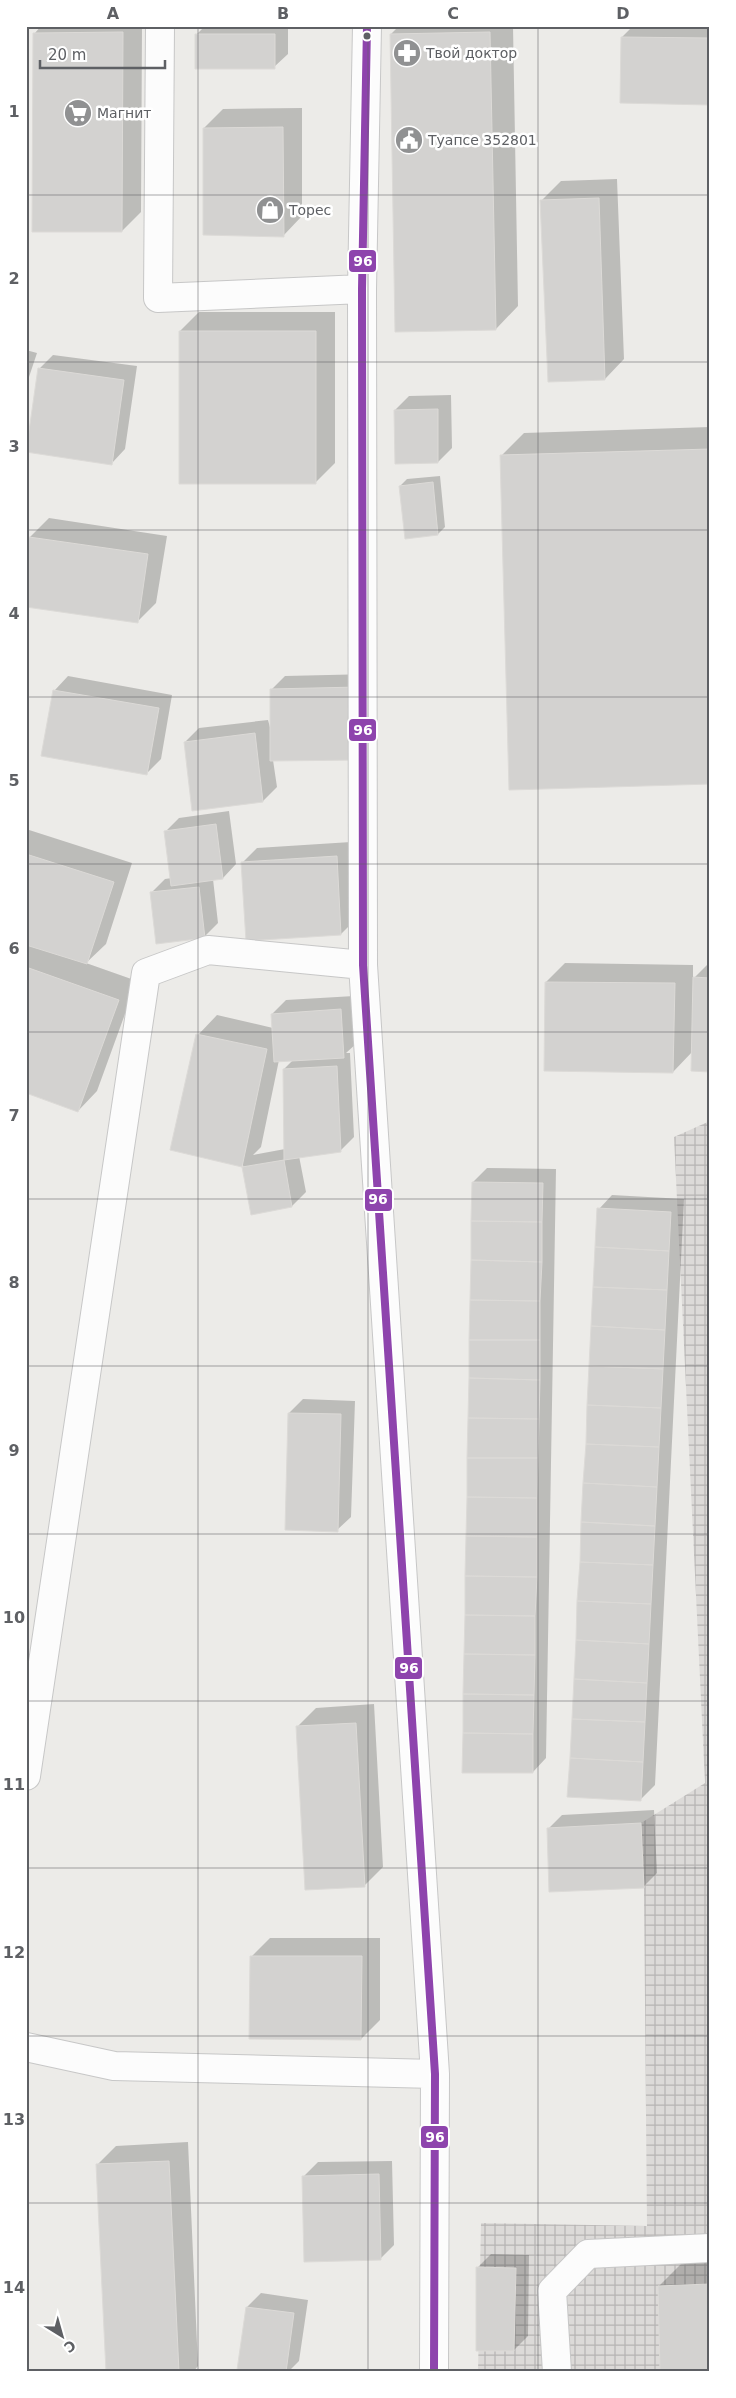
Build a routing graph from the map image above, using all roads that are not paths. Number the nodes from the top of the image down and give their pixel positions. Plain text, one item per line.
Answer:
1 (160, 26) edge
2 (366, 26) edge
3 (362, 289) junction
4 (364, 965) junction
5 (26, 1776) edge
6 (26, 2047) edge
7 (435, 2074) junction
8 (710, 2248) edge
9 (434, 2372) edge
10 (557, 2372) edge

1 - 3 street
2 - 3 street
3 - 4 street
4 - 5 street
4 - 7 street
6 - 7 street
7 - 9 street
8 - 10 street

